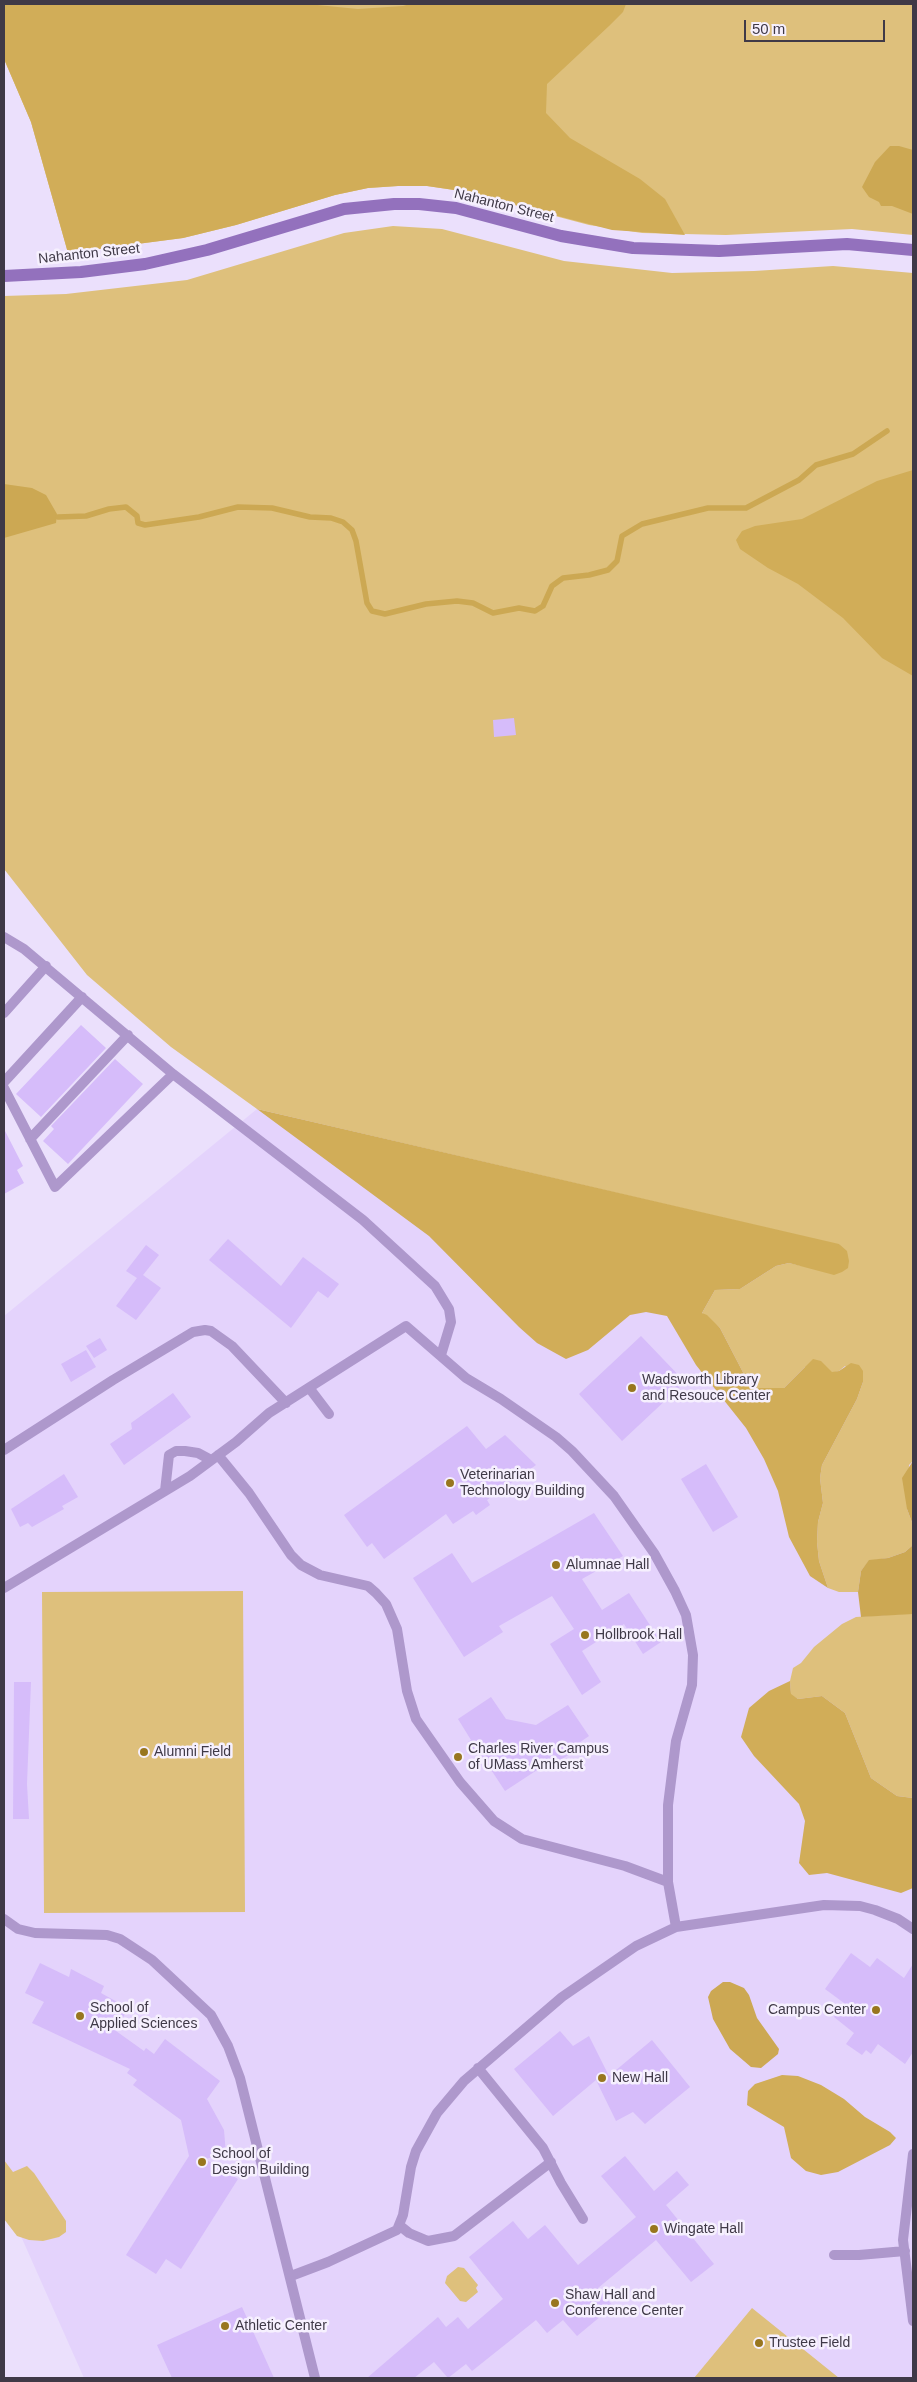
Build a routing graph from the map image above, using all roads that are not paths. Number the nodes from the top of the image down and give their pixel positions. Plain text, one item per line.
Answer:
1 (913, 250) edge
2 (4, 276) edge
3 (4, 937) edge
4 (46, 966) junction
5 (82, 997) junction
6 (4, 1013) edge
7 (128, 1035) junction
8 (173, 1074) junction
9 (4, 1082) edge
10 (4, 1088) edge
11 (30, 1139) junction
12 (440, 1355) junction
13 (310, 1389) junction
14 (286, 1402) junction
15 (329, 1414) dead end
16 (4, 1450) edge
17 (214, 1458) junction
18 (164, 1491) junction
19 (4, 1588) edge
20 (668, 1882) junction
21 (4, 1919) edge
22 (676, 1927) junction
23 (913, 1929) edge
24 (478, 2068) junction
25 (913, 2154) edge
26 (550, 2162) junction
27 (583, 2219) dead end
28 (399, 2226) junction
29 (905, 2251) junction
30 (834, 2255) dead end
31 (291, 2276) junction
32 (913, 2321) edge
33 (316, 2378) edge

1 - 2 main road, Nahanton Street
3 - 4 lane
4 - 5 lane
4 - 6 lane
5 - 7 lane
5 - 9 lane
7 - 8 lane
7 - 11 lane
8 - 11 lane
8 - 12 lane
10 - 11 lane
12 - 13 lane
12 - 20 lane
13 - 14 lane
13 - 15 lane
14 - 16 lane
14 - 17 lane
17 - 18 lane
17 - 18 lane
17 - 20 lane
18 - 19 lane
20 - 22 lane
21 - 31 lane
22 - 23 lane
22 - 24 lane
24 - 26 lane
24 - 28 lane
25 - 29 lane
26 - 27 lane
26 - 28 lane
28 - 31 lane
29 - 30 lane
29 - 32 lane
31 - 33 lane

